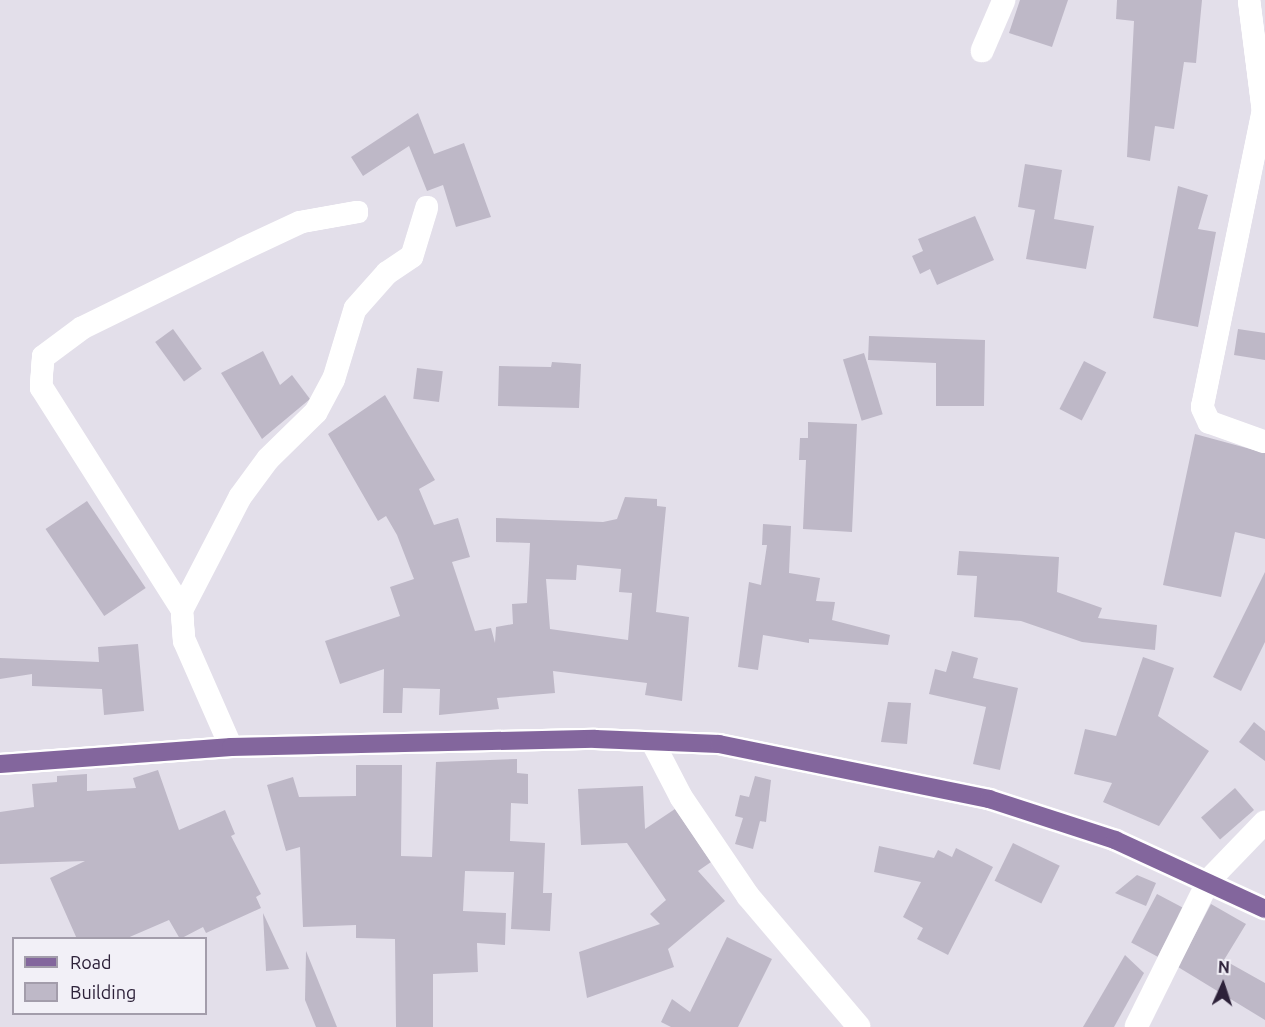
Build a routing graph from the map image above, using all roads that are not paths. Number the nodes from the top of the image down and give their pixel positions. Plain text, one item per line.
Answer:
1 (1004, 0) edge
2 (1249, 0) edge
3 (982, 51) dead end
4 (427, 207) dead end
5 (357, 212) dead end
6 (1265, 442) edge
7 (182, 609) junction
8 (652, 741) junction
9 (231, 747) junction
10 (0, 764) edge
11 (1265, 822) edge
12 (1209, 880) junction
13 (1265, 909) edge
14 (858, 1027) edge
15 (1136, 1027) edge

1 - 3 street
2 - 6 street
4 - 7 street
5 - 7 street
7 - 9 street
8 - 9 main road
8 - 12 main road
8 - 14 street
9 - 10 main road
11 - 12 street
12 - 13 main road
12 - 15 street

